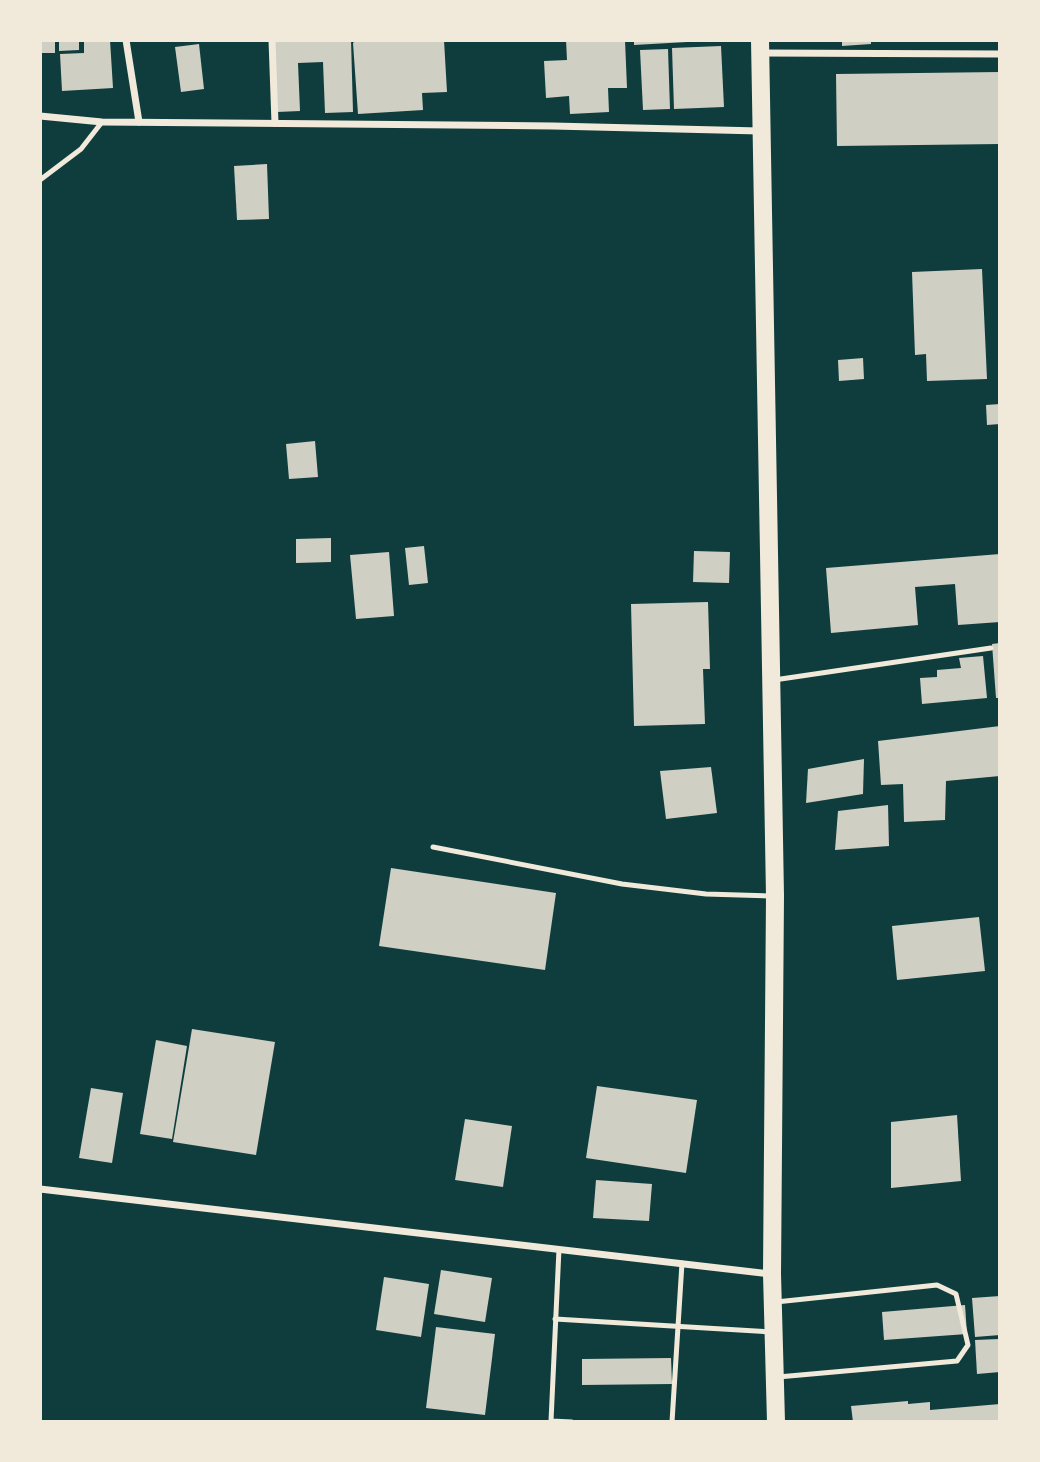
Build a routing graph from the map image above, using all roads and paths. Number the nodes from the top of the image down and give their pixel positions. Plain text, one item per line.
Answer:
1 (126, 40) edge
2 (272, 40) edge
3 (760, 46) edge
4 (1000, 54) edge
5 (40, 116) edge
6 (102, 122) junction
7 (139, 122) junction
8 (275, 123) junction
9 (763, 131) junction
10 (40, 180) edge
11 (991, 648) dead end
12 (771, 680) junction
13 (433, 847) dead end
14 (775, 896) junction
15 (40, 1189) edge
16 (559, 1249) junction
17 (682, 1264) junction
18 (772, 1274) junction
19 (773, 1303) junction
20 (555, 1319) junction
21 (678, 1326) junction
22 (774, 1332) junction
23 (775, 1377) junction
24 (572, 1422) edge
25 (671, 1422) edge
26 (776, 1422) edge

1 - 7 street
2 - 8 street
3 - 4 street
3 - 9 main road
5 - 6 street
6 - 7 street
6 - 10 lane
7 - 8 street
8 - 9 street
9 - 12 main road
11 - 12 lane
12 - 14 main road
13 - 14 lane
14 - 18 main road
15 - 16 street
16 - 17 street
16 - 20 lane
17 - 18 street
17 - 21 lane
18 - 19 main road
19 - 22 main road
19 - 23 lane
20 - 21 lane
20 - 24 lane
21 - 22 lane
21 - 25 lane
22 - 23 main road
23 - 26 main road

